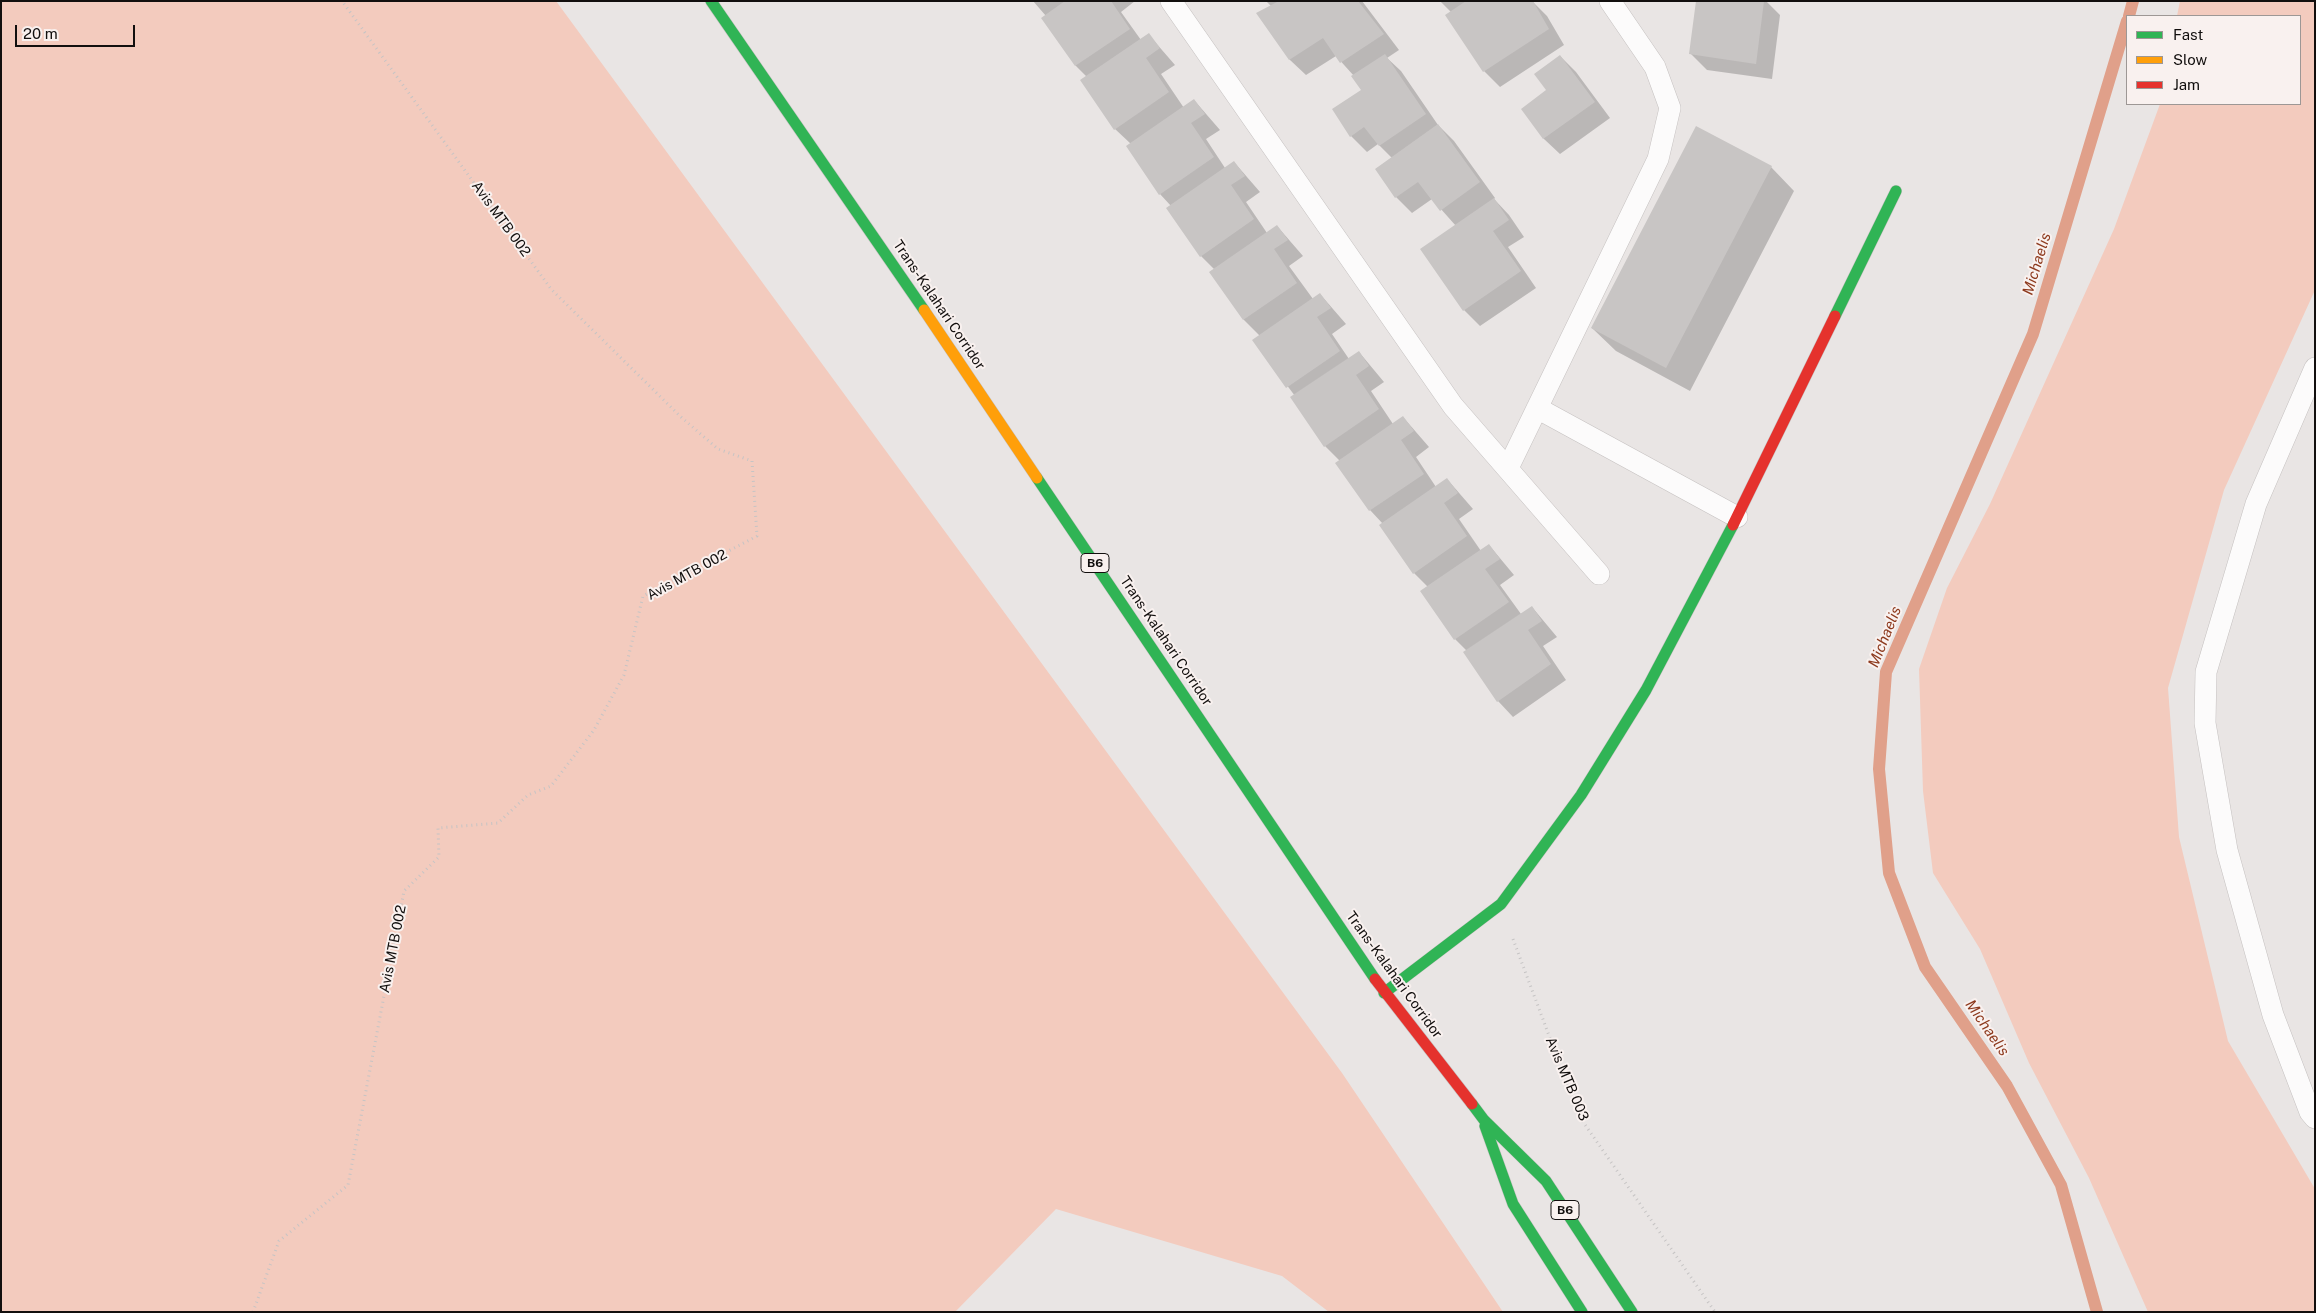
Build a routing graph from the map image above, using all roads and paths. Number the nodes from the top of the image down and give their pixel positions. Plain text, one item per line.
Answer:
1 (342, 1) edge
2 (711, 1) edge
3 (1171, 1) edge
4 (1610, 1) edge
5 (1896, 192) dead end
6 (2315, 368) edge
7 (1537, 408) junction
8 (1508, 468) junction
9 (1737, 517) junction
10 (1599, 574) dead end
11 (1501, 904) junction
12 (1384, 993) junction
13 (2315, 1118) edge
14 (1484, 1120) junction
15 (253, 1312) edge
16 (1582, 1312) edge
17 (1632, 1312) edge
18 (1715, 1312) edge

1 - 15 path, Avis MTB 002
2 - 12 main road, Trans-Kalahari Corridor / B6
3 - 8 lane
4 - 7 lane
5 - 9 main road
6 - 13 lane
7 - 8 lane
7 - 9 lane
8 - 10 lane
9 - 11 main road
11 - 12 main road
11 - 18 path, Avis MTB 003
12 - 14 main road, Trans-Kalahari Corridor / B6
14 - 16 main road, B6
14 - 17 main road, B6

